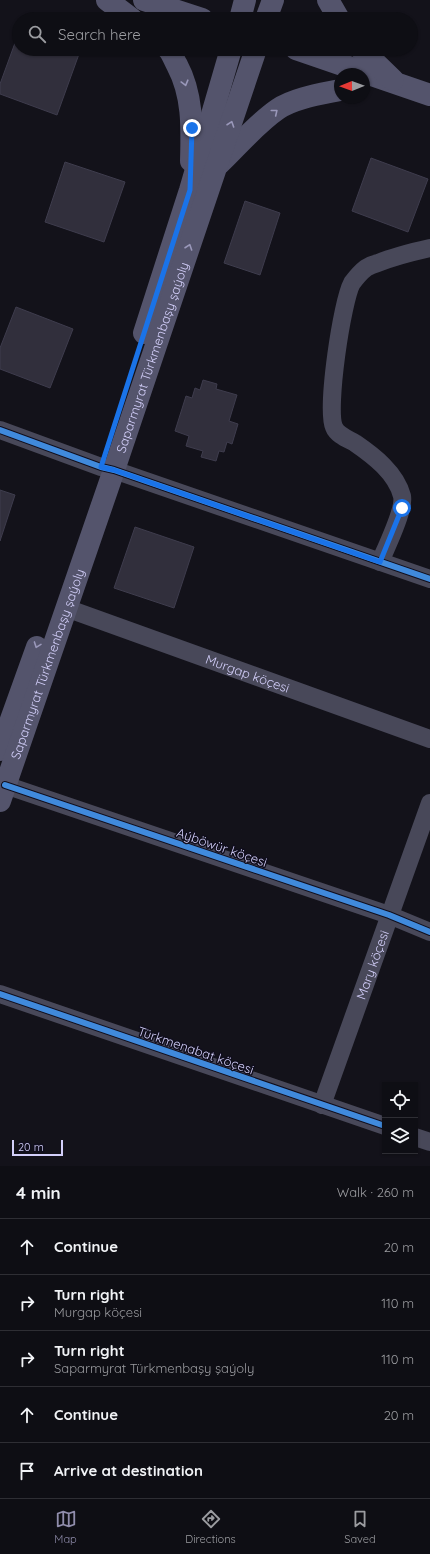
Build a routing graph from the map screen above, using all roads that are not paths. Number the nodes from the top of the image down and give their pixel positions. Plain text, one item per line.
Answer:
1 (107, 0) edge
2 (144, 0) edge
3 (245, 0) edge
4 (273, 0) edge
5 (328, 0) edge
6 (123, 12) edge
7 (181, 12) edge
8 (242, 12) edge
9 (269, 12) edge
10 (335, 12) edge
11 (172, 56) edge
12 (229, 56) edge
13 (254, 56) edge
14 (316, 56) edge
15 (368, 56) edge
16 (398, 85) junction
17 (370, 87) edge
18 (334, 91) edge
19 (430, 95) edge
20 (216, 168) junction
21 (190, 190) junction
22 (430, 248) edge
23 (0, 430) edge
24 (108, 468) junction
25 (380, 562) junction
26 (430, 579) edge
27 (66, 608) junction
28 (430, 739) edge
29 (0, 750) edge
30 (3, 793) edge
31 (430, 803) edge
32 (389, 915) junction
33 (430, 932) edge
34 (0, 994) edge
35 (322, 1105) junction
36 (382, 1125) edge
37 (418, 1138) edge
38 (430, 1142) edge

1 - 6 main road
2 - 7 main road
3 - 8 main road
4 - 9 main road
5 - 10 main road
11 -> 21 main road
12 - 21 main road, Saparmyrat Türkmenbaşy şaýoly
20 -> 13 main road, Saparmyrat Türkmenbaşy şaýoly
14 - 16 main road
15 - 16 main road
16 - 17 main road
16 - 19 main road
20 -> 18 main road
24 -> 20 main road, Saparmyrat Türkmenbaşy şaýoly
21 - 24 main road, Saparmyrat Türkmenbaşy şaýoly
22 - 25 street
23 - 24 street
24 - 25 street
24 - 27 main road, Saparmyrat Türkmenbaşy şaýoly
24 -> 29 main road, Saparmyrat Türkmenbaşy şaýoly
25 - 26 street
27 - 28 street, Murgap köçesi
27 - 30 main road, Saparmyrat Türkmenbaşy şaýoly
30 - 32 street, Aýböwür köçesi
31 - 32 street, Mary köçesi
32 - 33 street, Aýböwür köçesi
32 - 35 street, Mary köçesi
34 - 35 street, Türkmenabat köçesi
35 - 36 street, Türkmenabat köçesi
37 - 38 street

